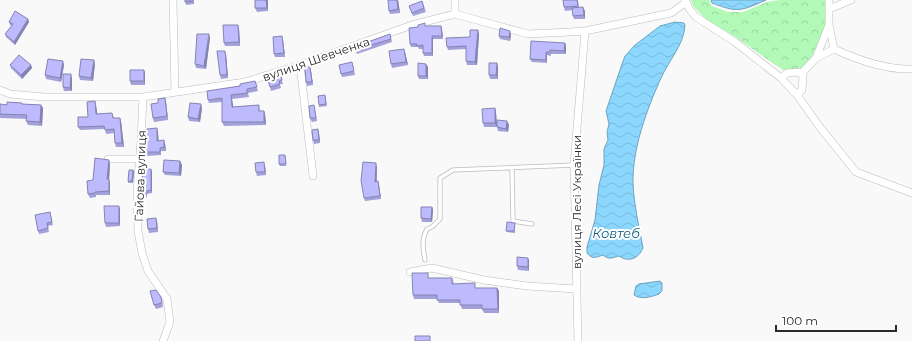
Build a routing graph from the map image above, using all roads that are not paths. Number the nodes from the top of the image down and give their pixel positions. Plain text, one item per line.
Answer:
1 (173, 0) edge
2 (455, 0) edge
3 (829, 0) edge
4 (850, 0) edge
5 (685, 1) edge
6 (829, 9) junction
7 (455, 14) junction
8 (829, 25) junction
9 (585, 31) junction
10 (834, 49) junction
11 (816, 58) junction
12 (300, 65) junction
13 (912, 69) edge
14 (801, 74) junction
15 (782, 78) junction
16 (0, 90) edge
17 (175, 92) junction
18 (797, 95) junction
19 (143, 97) junction
20 (140, 158) junction
21 (108, 159) edge
22 (574, 165) junction
23 (512, 168) junction
24 (313, 176) dead end
25 (912, 193) edge
26 (532, 224) dead end
27 (424, 260) dead end
28 (410, 272) dead end
29 (576, 289) junction
30 (163, 341) edge
31 (578, 341) edge

1 - 17 street
2 - 7 street
3 - 6 street
4 - 6 street
5 - 9 street, вулиця Шевченка
5 - 15 street
6 - 8 street
7 - 9 street, вулиця Шевченка
7 - 12 street, вулиця Шевченка
8 - 10 street
8 - 11 street
9 - 22 street, вулиця Лесі Українки
10 - 11 street
10 - 13 street
11 - 14 street
12 - 17 street, вулиця Шевченка
12 - 24 street
14 - 15 street
14 - 18 street
15 - 18 street
16 - 19 street, вулиця Шевченка
17 - 19 street, вулиця Шевченка
18 - 25 street
19 - 20 street, Гайова вулиця
20 - 21 street
20 - 30 street, Гайова вулиця
22 - 23 lane
22 - 29 street, вулиця Лесі Українки
23 - 26 lane
23 - 27 lane
28 - 29 street
29 - 31 street, вулиця Лесі Українки

